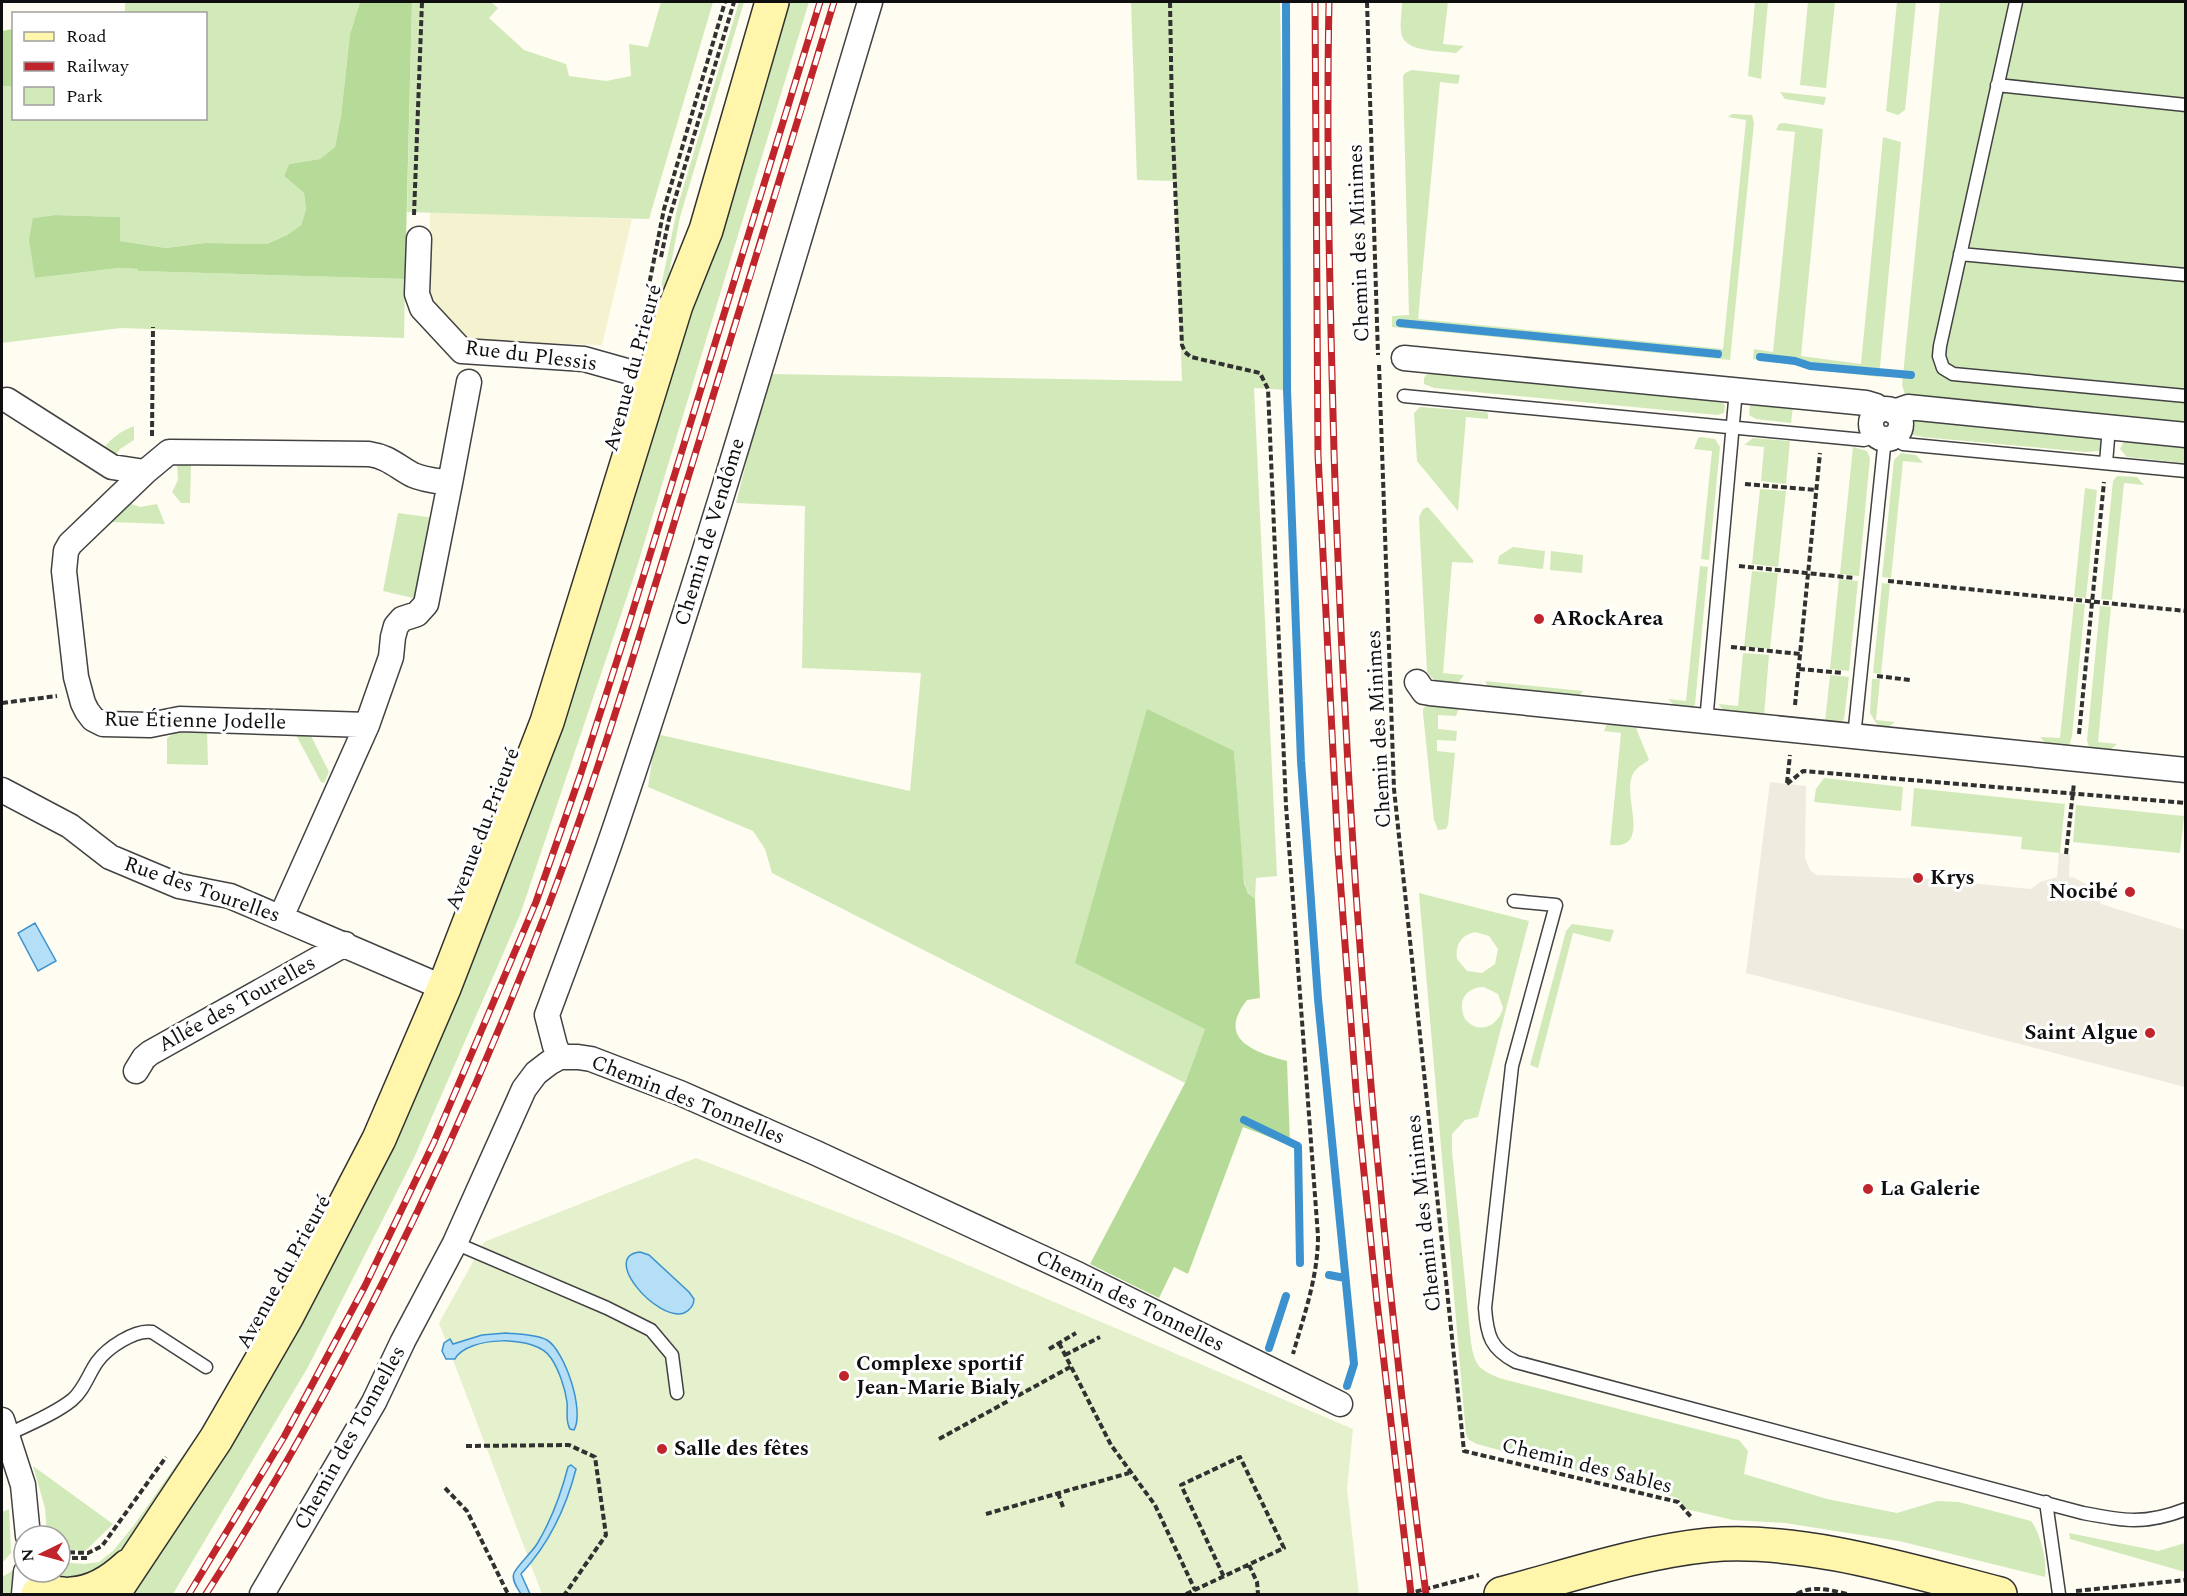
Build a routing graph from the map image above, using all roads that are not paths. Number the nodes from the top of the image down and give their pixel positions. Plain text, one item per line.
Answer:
1 (870, 2) edge
2 (2016, 2) edge
3 (762, 13) edge
4 (1997, 85) junction
5 (2186, 105) edge
6 (419, 238) road end
7 (1960, 254) junction
8 (2186, 275) edge
9 (1404, 358) dead end
10 (655, 380) junction
11 (470, 382) dead end
12 (1736, 390) junction
13 (1404, 396) dead end
14 (2186, 396) edge
15 (7, 400) dead end
16 (1887, 411) junction
17 (1733, 427) junction
18 (2109, 427) junction
19 (2186, 435) edge
20 (1884, 436) junction
21 (2106, 463) junction
22 (151, 467) junction
23 (2186, 471) edge
24 (450, 483) junction
25 (1417, 682) dead end
26 (1706, 722) junction
27 (367, 725) junction
28 (1854, 737) junction
29 (2186, 770) edge
30 (2, 790) edge
31 (1514, 901) dead end
32 (281, 918) junction
33 (345, 944) junction
34 (444, 988) junction
35 (560, 1057) junction
36 (136, 1071) dead end
37 (455, 1243) junction
38 (206, 1367) dead end
39 (677, 1393) dead end
40 (1340, 1404) dead end
41 (4, 1427) edge
42 (2046, 1503) junction
43 (2186, 1509) edge
44 (27, 1524) edge
45 (141, 1551) junction
46 (49, 1590) edge
47 (113, 1594) edge
48 (262, 1594) edge
49 (1501, 1594) edge
50 (2000, 1594) edge
51 (2059, 1594) edge

1 - 35 street, Chemin de Vendôme
2 - 4 lane
3 - 10 street, Avenue du Prieuré
4 - 5 lane
4 - 7 lane
6 - 10 street, Rue du Plessis
7 - 8 lane
7 - 14 lane
9 - 12 street
10 - 34 street, Avenue du Prieuré
11 - 24 street
12 - 16 street
12 - 17 lane
13 - 17 lane
15 - 22 street
16 - 18 street
16 - 20 street
17 - 20 lane
17 - 26 lane
18 - 19 street
18 - 21 lane
20 - 21 lane
20 - 28 lane
21 - 23 lane
22 - 24 street, Rue Étienne Jodelle
22 - 27 street, Rue Étienne Jodelle
24 - 27 street
25 - 26 street
26 - 28 street
27 - 32 street
28 - 29 street
30 - 32 street, Rue des Tourelles
31 - 42 lane
32 - 33 street, Rue des Tourelles
33 - 34 street, Rue des Tourelles
33 - 36 street, Allée des Tourelles
34 - 45 street, Avenue du Prieuré
35 - 37 street, Chemin des Tonnelles
35 - 40 street, Chemin des Tonnelles
37 - 39 lane
37 - 48 street, Chemin des Tonnelles
38 - 41 lane
41 - 44 street
42 - 43 lane
42 - 51 lane
45 - 46 street, Avenue du Prieuré
45 - 47 street, Avenue du Prieuré
49 - 50 street

